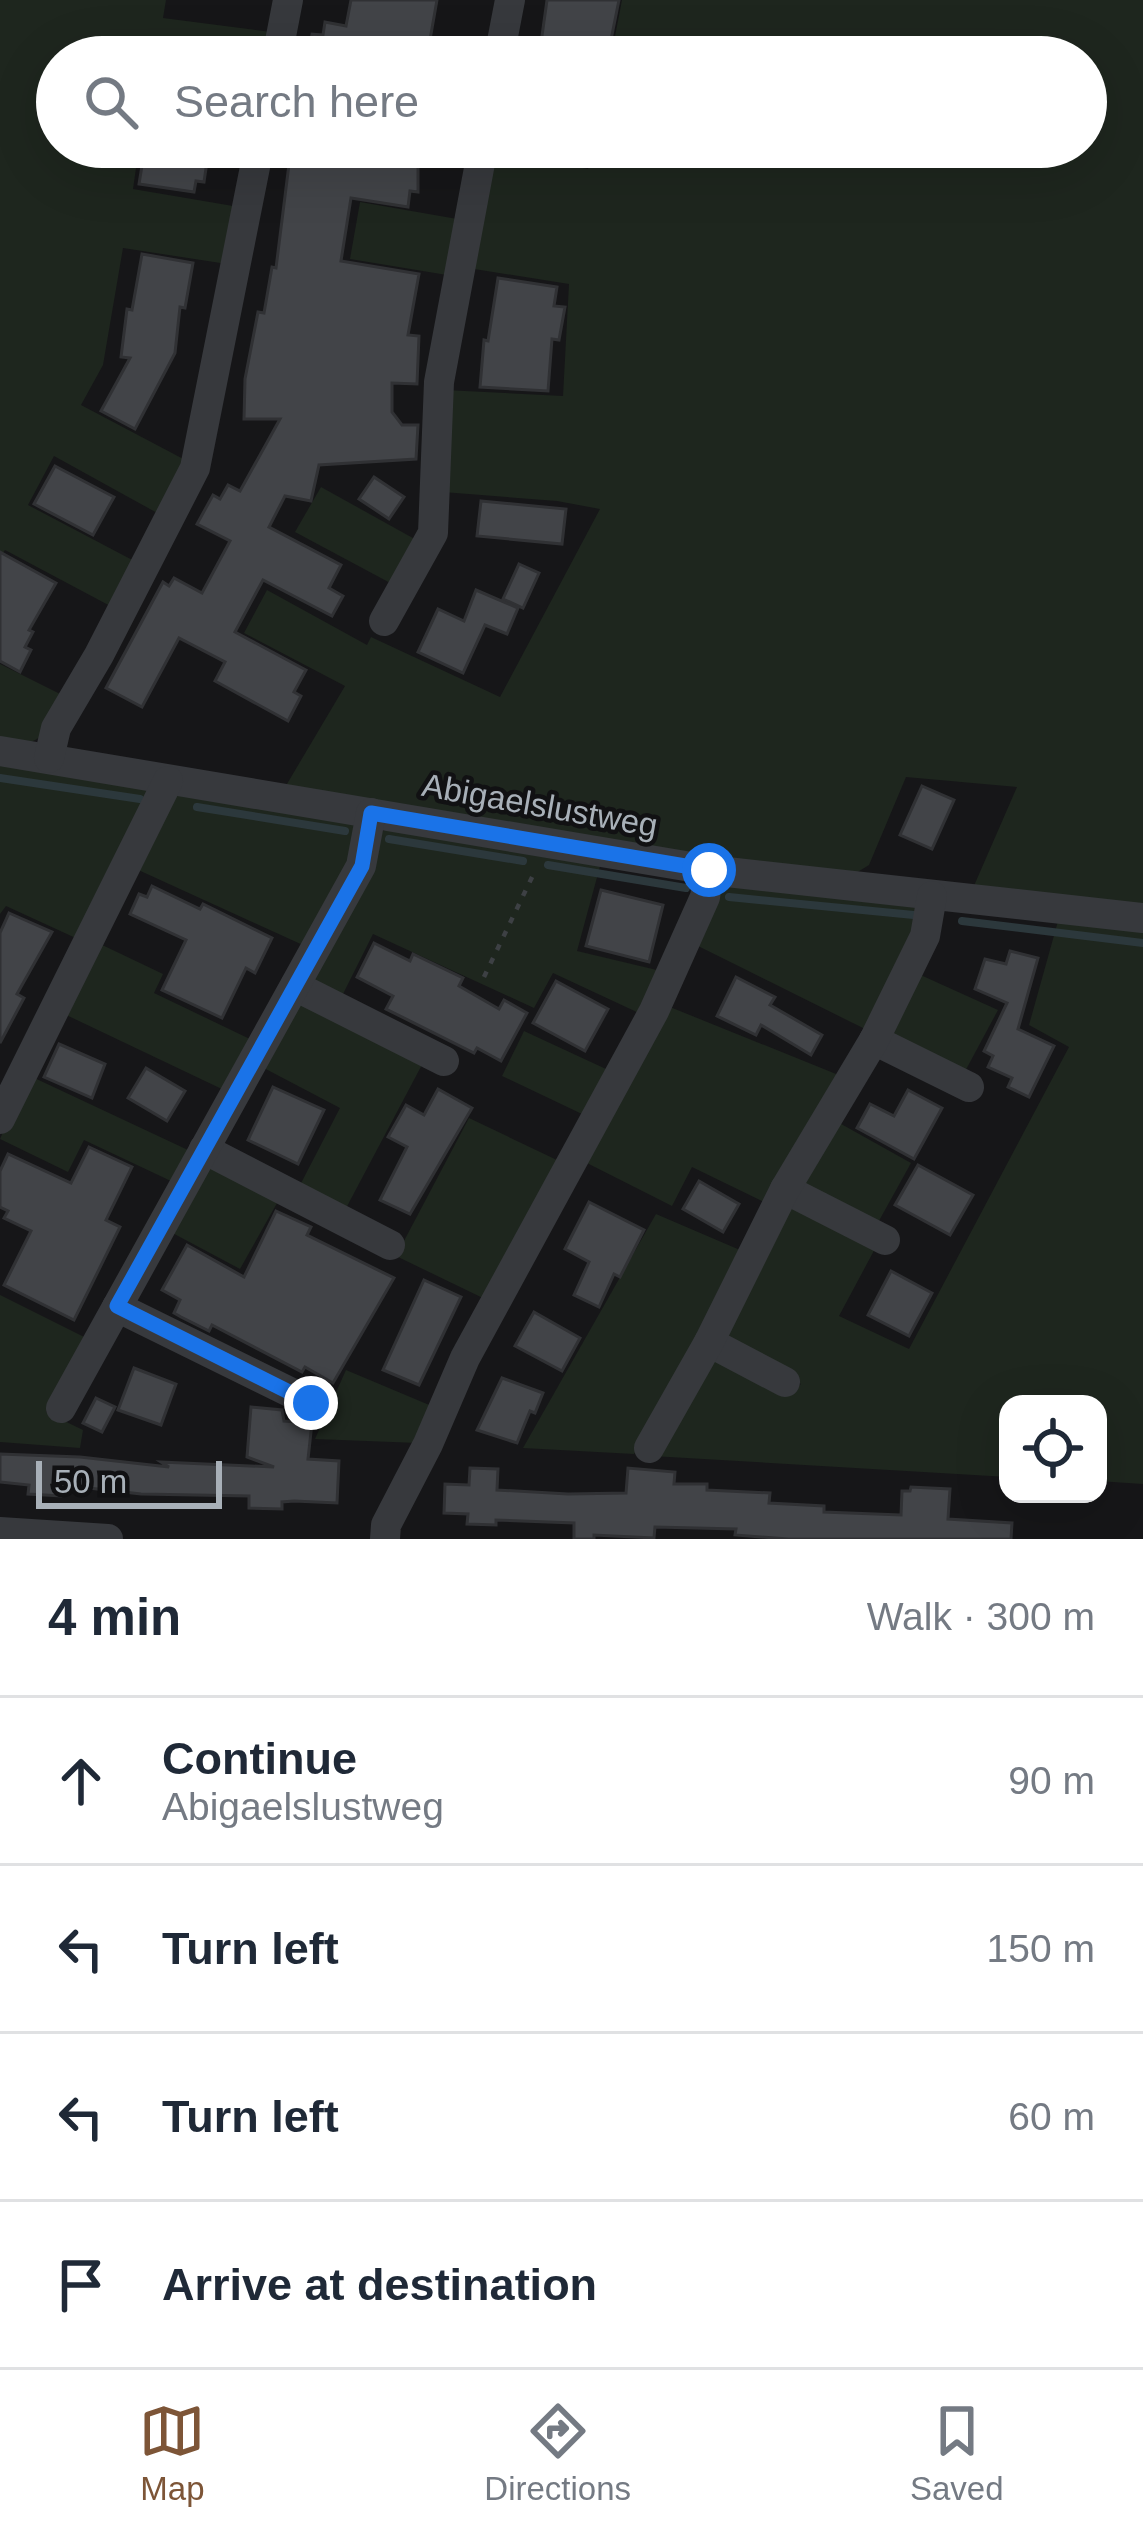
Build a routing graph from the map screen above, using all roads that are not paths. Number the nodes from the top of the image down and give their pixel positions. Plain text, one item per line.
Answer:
1 (288, 0) edge
2 (510, 0) edge
3 (281, 36) edge
4 (503, 36) edge
5 (255, 168) edge
6 (479, 168) edge
7 (384, 621) dead end
8 (0, 751) edge
9 (49, 758) junction
10 (168, 781) junction
11 (371, 813) junction
12 (709, 870) junction
13 (932, 896) junction
14 (1143, 918) edge
15 (295, 986) junction
16 (874, 1040) junction
17 (445, 1061) dead end
18 (969, 1087) dead end
19 (0, 1119) edge
20 (204, 1149) junction
21 (785, 1189) junction
22 (885, 1240) dead end
23 (391, 1245) dead end
24 (117, 1306) junction
25 (709, 1342) junction
26 (785, 1382) dead end
27 (311, 1403) dead end
28 (61, 1408) dead end
29 (649, 1448) dead end
30 (0, 1532) edge
31 (108, 1539) edge
32 (385, 1539) edge

1 - 3 street
2 - 4 street
5 - 9 street
6 - 7 street
8 - 9 street, Abigaelslustweg
9 - 10 street, Abigaelslustweg
10 - 11 street, Abigaelslustweg
10 - 19 street
11 - 12 street, Abigaelslustweg
11 - 15 street
12 - 13 street, Abigaelslustweg
12 - 32 street
13 - 14 street, Abigaelslustweg
13 - 16 street
15 - 17 street
15 - 20 street
16 - 18 street
16 - 21 street
20 - 23 street
20 - 24 street
21 - 22 street
21 - 25 street
24 - 27 street
24 - 28 street
25 - 26 street
25 - 29 street
30 - 31 street

